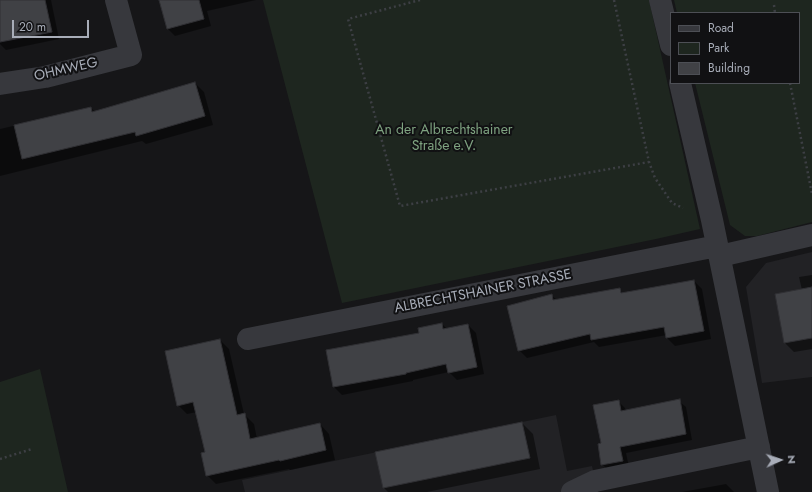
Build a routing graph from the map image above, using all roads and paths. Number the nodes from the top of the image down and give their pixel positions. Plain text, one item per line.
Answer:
1 (116, 0) edge
2 (420, 0) edge
3 (614, 0) edge
4 (660, 0) edge
5 (774, 6) dead end
6 (775, 12) edge
7 (670, 41) edge
8 (0, 84) edge
9 (680, 84) edge
10 (790, 84) edge
11 (649, 162) junction
12 (812, 194) edge
13 (712, 220) junction
14 (812, 235) edge
15 (718, 251) junction
16 (248, 338) dead end
17 (759, 447) junction
18 (32, 448) dead end
19 (0, 459) edge
20 (572, 492) edge
21 (768, 492) edge

1 - 8 street, OHMWEG
2 - 11 path
3 - 11 path
4 - 7 street
5 - 6 path
9 - 13 street
10 - 12 path
11 - 13 path
13 - 15 street
14 - 15 street, ALBRECHTSHAINER STRASSE
15 - 16 street, ALBRECHTSHAINER STRASSE
15 - 17 street
17 - 20 street
17 - 21 street
18 - 19 path

